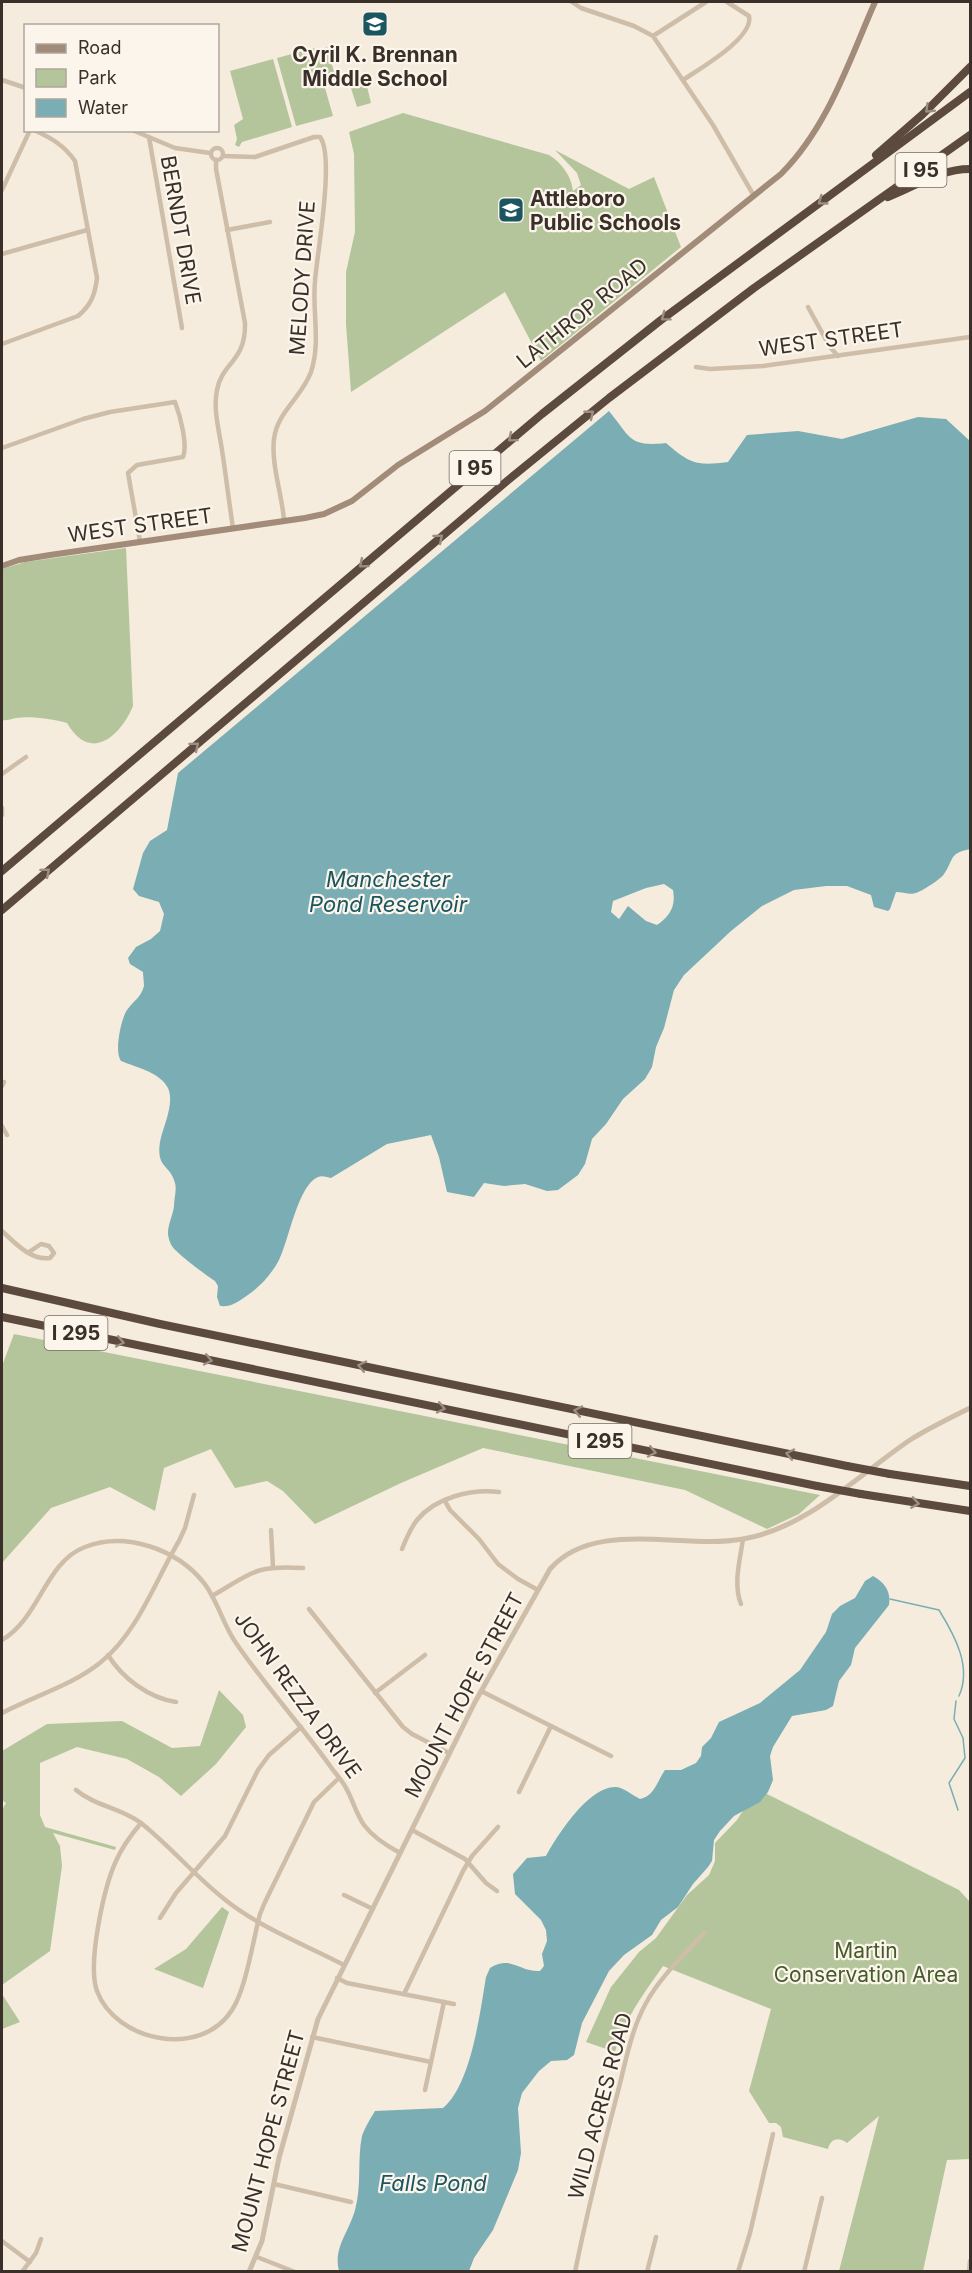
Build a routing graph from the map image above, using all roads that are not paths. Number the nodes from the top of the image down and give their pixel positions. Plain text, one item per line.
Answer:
1 (572, 2) edge
2 (706, 2) edge
3 (727, 2) edge
4 (875, 2) edge
5 (652, 36) junction
6 (970, 67) edge
7 (2, 80) edge
8 (683, 80) junction
9 (24, 87) edge
10 (970, 92) edge
11 (31, 132) edge
12 (36, 132) edge
13 (137, 132) edge
14 (970, 135) edge
15 (149, 137) junction
16 (210, 153) junction
17 (223, 156) junction
18 (216, 160) junction
19 (970, 169) edge
20 (854, 178) junction
21 (2, 190) edge
22 (754, 196) junction
23 (872, 205) junction
24 (270, 222) dead end
25 (87, 230) junction
26 (227, 230) junction
27 (2, 254) edge
28 (808, 307) dead end
29 (182, 328) dead end
30 (970, 337) edge
31 (2, 344) edge
32 (838, 356) junction
33 (696, 367) dead end
34 (2, 448) edge
35 (284, 520) junction
36 (233, 528) junction
37 (140, 542) junction
38 (2, 566) edge
39 (26, 757) dead end
40 (2, 774) edge
41 (2, 808) edge
42 (2, 814) edge
43 (2, 871) edge
44 (2, 910) edge
45 (2, 1126) edge
46 (7, 1135) dead end
47 (2, 1231) edge
48 (29, 1252) junction
49 (2, 1288) edge
50 (2, 1293) edge
51 (2, 1317) edge
52 (160, 1324) junction
53 (970, 1408) edge
54 (970, 1486) edge
55 (500, 1492) dead end
56 (194, 1495) dead end
57 (445, 1501) junction
58 (970, 1511) edge
59 (271, 1530) dead end
60 (743, 1539) junction
61 (402, 1549) dead end
62 (170, 1556) junction
63 (273, 1567) junction
64 (303, 1568) dead end
65 (538, 1590) junction
66 (212, 1596) junction
67 (741, 1604) dead end
68 (309, 1609) dead end
69 (2, 1640) edge
70 (108, 1655) junction
71 (425, 1655) dead end
72 (481, 1691) junction
73 (375, 1693) junction
74 (176, 1702) dead end
75 (2, 1713) edge
76 (551, 1726) junction
77 (301, 1727) junction
78 (449, 1753) junction
79 (611, 1756) dead end
80 (339, 1778) junction
81 (76, 1790) dead end
82 (519, 1792) dead end
83 (141, 1823) junction
84 (498, 1827) dead end
85 (412, 1830) junction
86 (400, 1853) junction
87 (468, 1862) junction
88 (194, 1872) junction
89 (497, 1891) dead end
90 (344, 1895) dead end
91 (373, 1909) junction
92 (160, 1918) dead end
93 (258, 1921) junction
94 (704, 1933) dead end
95 (344, 1965) junction
96 (337, 1978) junction
97 (404, 1994) junction
98 (444, 2002) junction
99 (454, 2004) dead end
100 (312, 2037) junction
101 (431, 2062) junction
102 (425, 2090) dead end
103 (772, 2134) dead end
104 (274, 2184) junction
105 (822, 2198) dead end
106 (351, 2202) dead end
107 (657, 2237) dead end
108 (41, 2239) dead end
109 (2, 2241) edge
110 (257, 2257) junction
111 (970, 2261) edge
112 (30, 2262) junction
113 (22, 2271) edge
114 (249, 2271) edge
115 (295, 2271) edge
116 (575, 2271) edge
117 (647, 2271) edge
118 (738, 2271) edge
119 (804, 2271) edge
120 (969, 2271) edge

1 - 5 street
2 - 5 street
3 - 8 street
4 - 22 main road, LATHROP ROAD
5 - 8 street
6 -> 20 highway
7 - 9 street
8 - 22 street
10 - 20 highway, I 95
11 - 21 street
12 - 25 street
13 - 15 street
14 - 23 highway, I 95
15 - 16 street
15 - 29 street, BERNDT DRIVE
16 - 17 street
16 - 18 street
17 - 18 street
17 - 35 street, MELODY DRIVE
18 - 26 street
19 - 23 highway
20 -> 43 highway, I 95
22 - 35 main road, LATHROP ROAD
44 -> 23 highway, I 95
24 - 26 street
25 - 27 street
25 - 31 street
26 - 36 street
28 - 32 street
30 - 32 street, WEST STREET
32 - 33 street, WEST STREET
34 - 37 street
35 - 36 main road, WEST STREET
36 - 37 main road, WEST STREET
37 - 38 main road, WEST STREET
39 - 40 street
41 - 42 street
45 - 46 street
47 - 48 street
48 - 48 street
49 - 52 highway
50 - 52 highway
51 -> 58 highway, I 295, bridge
54 -> 52 highway, I 295, bridge
53 - 60 street, MOUNT HOPE STREET
55 - 57 street
56 - 62 street
57 - 61 street
57 - 65 street
59 - 63 street
60 - 65 street, MOUNT HOPE STREET
60 - 67 street
62 - 66 street, JOHN REZZA DRIVE
62 - 69 street, JOHN REZZA DRIVE
62 - 70 street
63 - 64 street
63 - 66 street
65 - 72 street, MOUNT HOPE STREET
66 - 77 street, JOHN REZZA DRIVE
68 - 73 street
70 - 74 street
70 - 75 street
71 - 73 street
72 - 76 street
72 - 78 street, MOUNT HOPE STREET
73 - 78 street
76 - 79 street
76 - 82 street
77 - 80 street, JOHN REZZA DRIVE
77 - 88 street
78 - 85 street, MOUNT HOPE STREET
80 - 86 street, JOHN REZZA DRIVE
80 - 93 street
81 - 83 street
83 - 88 street
83 - 93 street
84 - 87 street
85 - 86 street, MOUNT HOPE STREET
85 - 87 street
86 - 91 street, MOUNT HOPE STREET
87 - 89 street
87 - 97 street
88 - 92 street
88 - 93 street
90 - 91 street
91 - 95 street, MOUNT HOPE STREET
93 - 95 street
94 - 116 street, WILD ACRES ROAD
95 - 96 street, MOUNT HOPE STREET
96 - 97 street
96 - 100 street, MOUNT HOPE STREET
97 - 98 street
98 - 99 street
98 - 101 street
100 - 101 street
100 - 104 street, MOUNT HOPE STREET
101 - 102 street
103 - 118 street
104 - 106 street
104 - 110 street, MOUNT HOPE STREET
105 - 119 street
107 - 117 street
108 - 112 street
109 - 112 street
110 - 114 street, MOUNT HOPE STREET
110 - 115 street
111 - 120 street
112 - 113 street

